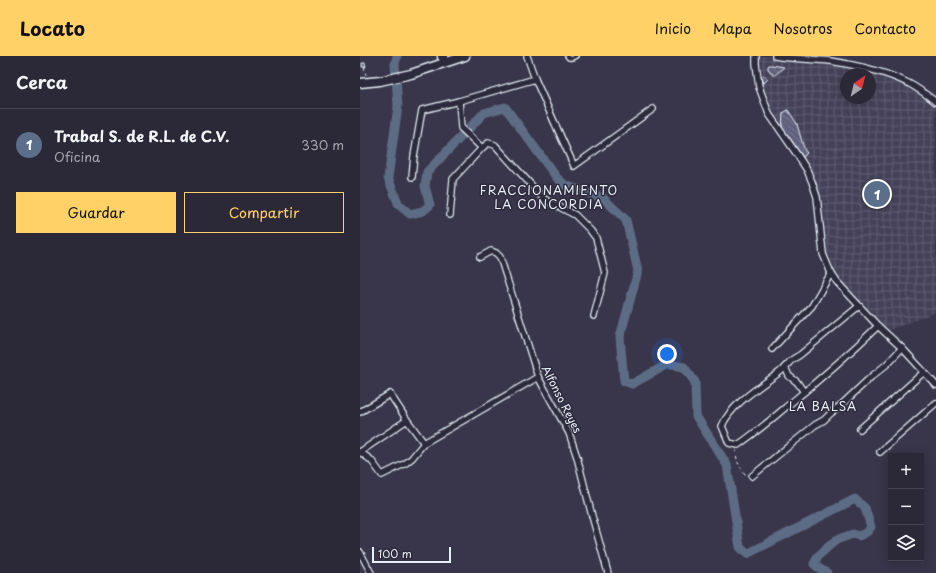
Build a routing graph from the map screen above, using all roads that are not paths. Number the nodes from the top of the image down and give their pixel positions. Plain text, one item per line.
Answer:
1 (462, 56) edge
2 (527, 56) edge
3 (567, 56) edge
4 (576, 56) edge
5 (756, 56) edge
6 (775, 56) edge
7 (535, 79) junction
8 (363, 80) edge
9 (459, 101) junction
10 (936, 102) edge
11 (653, 109) dead end
12 (482, 148) junction
13 (412, 177) dead end
14 (450, 215) dead end
15 (480, 257) dead end
16 (831, 273) junction
17 (859, 306) junction
18 (594, 316) dead end
19 (878, 326) junction
20 (902, 348) junction
21 (772, 349) dead end
22 (786, 367) junction
23 (924, 372) junction
24 (538, 376) junction
25 (936, 385) edge
26 (804, 392) junction
27 (936, 403) edge
28 (360, 412) edge
29 (407, 420) junction
30 (860, 430) dead end
31 (424, 443) junction
32 (360, 452) edge
33 (880, 452) dead end
34 (752, 476) road end
35 (360, 552) edge
36 (371, 573) edge
37 (608, 573) edge

1 - 8 main road
2 - 7 street
3 - 4 lane
5 - 16 street
6 - 10 street
7 - 9 street
7 - 11 street
9 - 12 street
9 - 13 street
12 - 14 street
12 - 18 street
15 - 24 street, Alfonso Reyes
16 - 17 street
16 - 21 street
17 - 19 street
17 - 22 street
19 - 20 street
19 - 26 street
20 - 23 street
20 - 34 street
22 - 26 street
22 - 26 street
23 - 25 street
23 - 30 street
24 - 31 street
24 - 37 street, Alfonso Reyes
27 - 33 street
28 - 29 street
29 - 31 street
29 - 32 street
31 - 32 street
35 - 36 street

